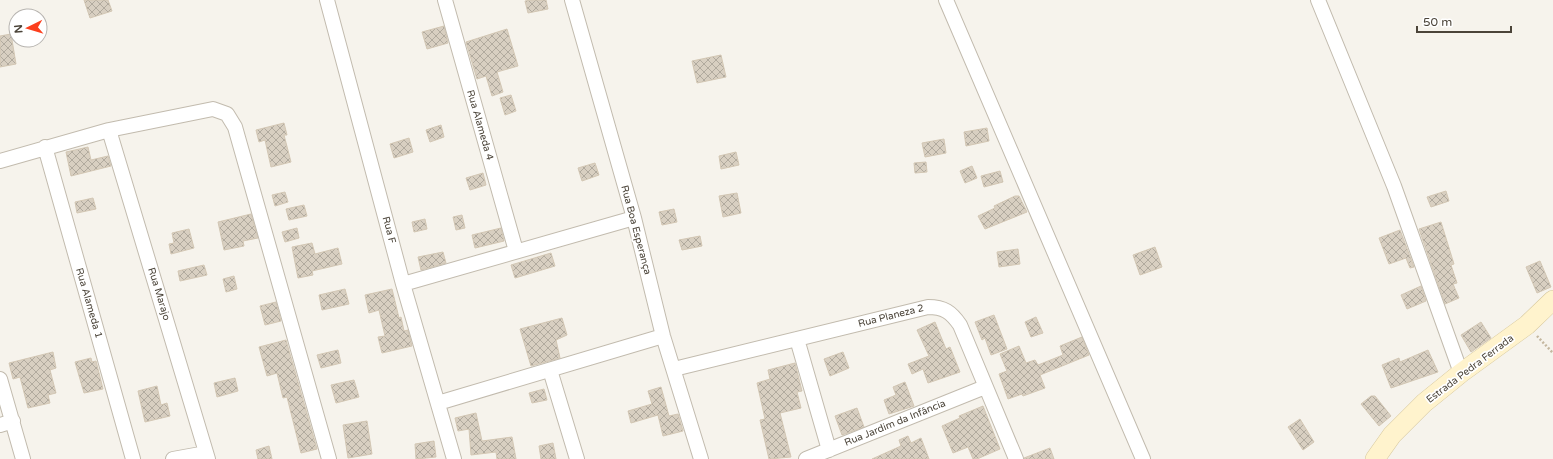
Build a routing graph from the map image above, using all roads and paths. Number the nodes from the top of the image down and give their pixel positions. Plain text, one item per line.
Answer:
1 (327, 0) edge
2 (445, 0) edge
3 (572, 0) edge
4 (946, 0) edge
5 (1318, 0) edge
6 (109, 130) junction
7 (45, 147) junction
8 (0, 161) edge
9 (634, 218) junction
10 (516, 251) junction
11 (403, 284) junction
12 (1553, 300) edge
13 (1527, 325) junction
14 (663, 336) junction
15 (797, 339) junction
16 (1553, 353) edge
17 (674, 369) junction
18 (550, 370) junction
19 (1461, 373) junction
20 (0, 379) edge
21 (985, 387) junction
22 (438, 403) junction
23 (6, 423) edge
24 (829, 450) junction
25 (207, 456) edge
26 (23, 459) edge
27 (133, 459) edge
28 (173, 459) edge
29 (329, 459) edge
30 (454, 459) edge
31 (577, 459) edge
32 (701, 459) edge
33 (806, 459) edge
34 (1016, 459) edge
35 (1143, 459) edge
36 (1375, 459) edge

1 - 11 street, Rua F
2 - 10 street, Rua Alameda 4
3 - 9 street, Rua Boa Esperança
4 - 35 street
5 - 19 street
6 - 7 street
6 - 25 street, Rua Marajo
6 - 29 street
7 - 8 street
7 - 27 street, Rua Alameda 1
9 - 10 street
9 - 14 street, Rua Boa Esperança
10 - 11 street
11 - 22 street, Rua F
12 - 13 street, Estrada Pedra Ferrada
13 - 16 path
13 - 19 street, Estrada Pedra Ferrada
14 - 17 street, Rua Boa Esperança
14 - 18 street
15 - 17 street, Rua Planeza 2
15 - 21 street, Rua Planeza 2
15 - 24 street
17 - 32 street, Rua Boa Esperança
18 - 22 street
18 - 31 street
19 - 36 street, Estrada Pedra Ferrada
20 - 23 street
21 - 24 street, Rua Jardim da Infância
21 - 34 street, Rua Planeza 2
22 - 30 street, Rua F
23 - 26 street
24 - 33 street, Rua Jardim da Infância
25 - 28 street

